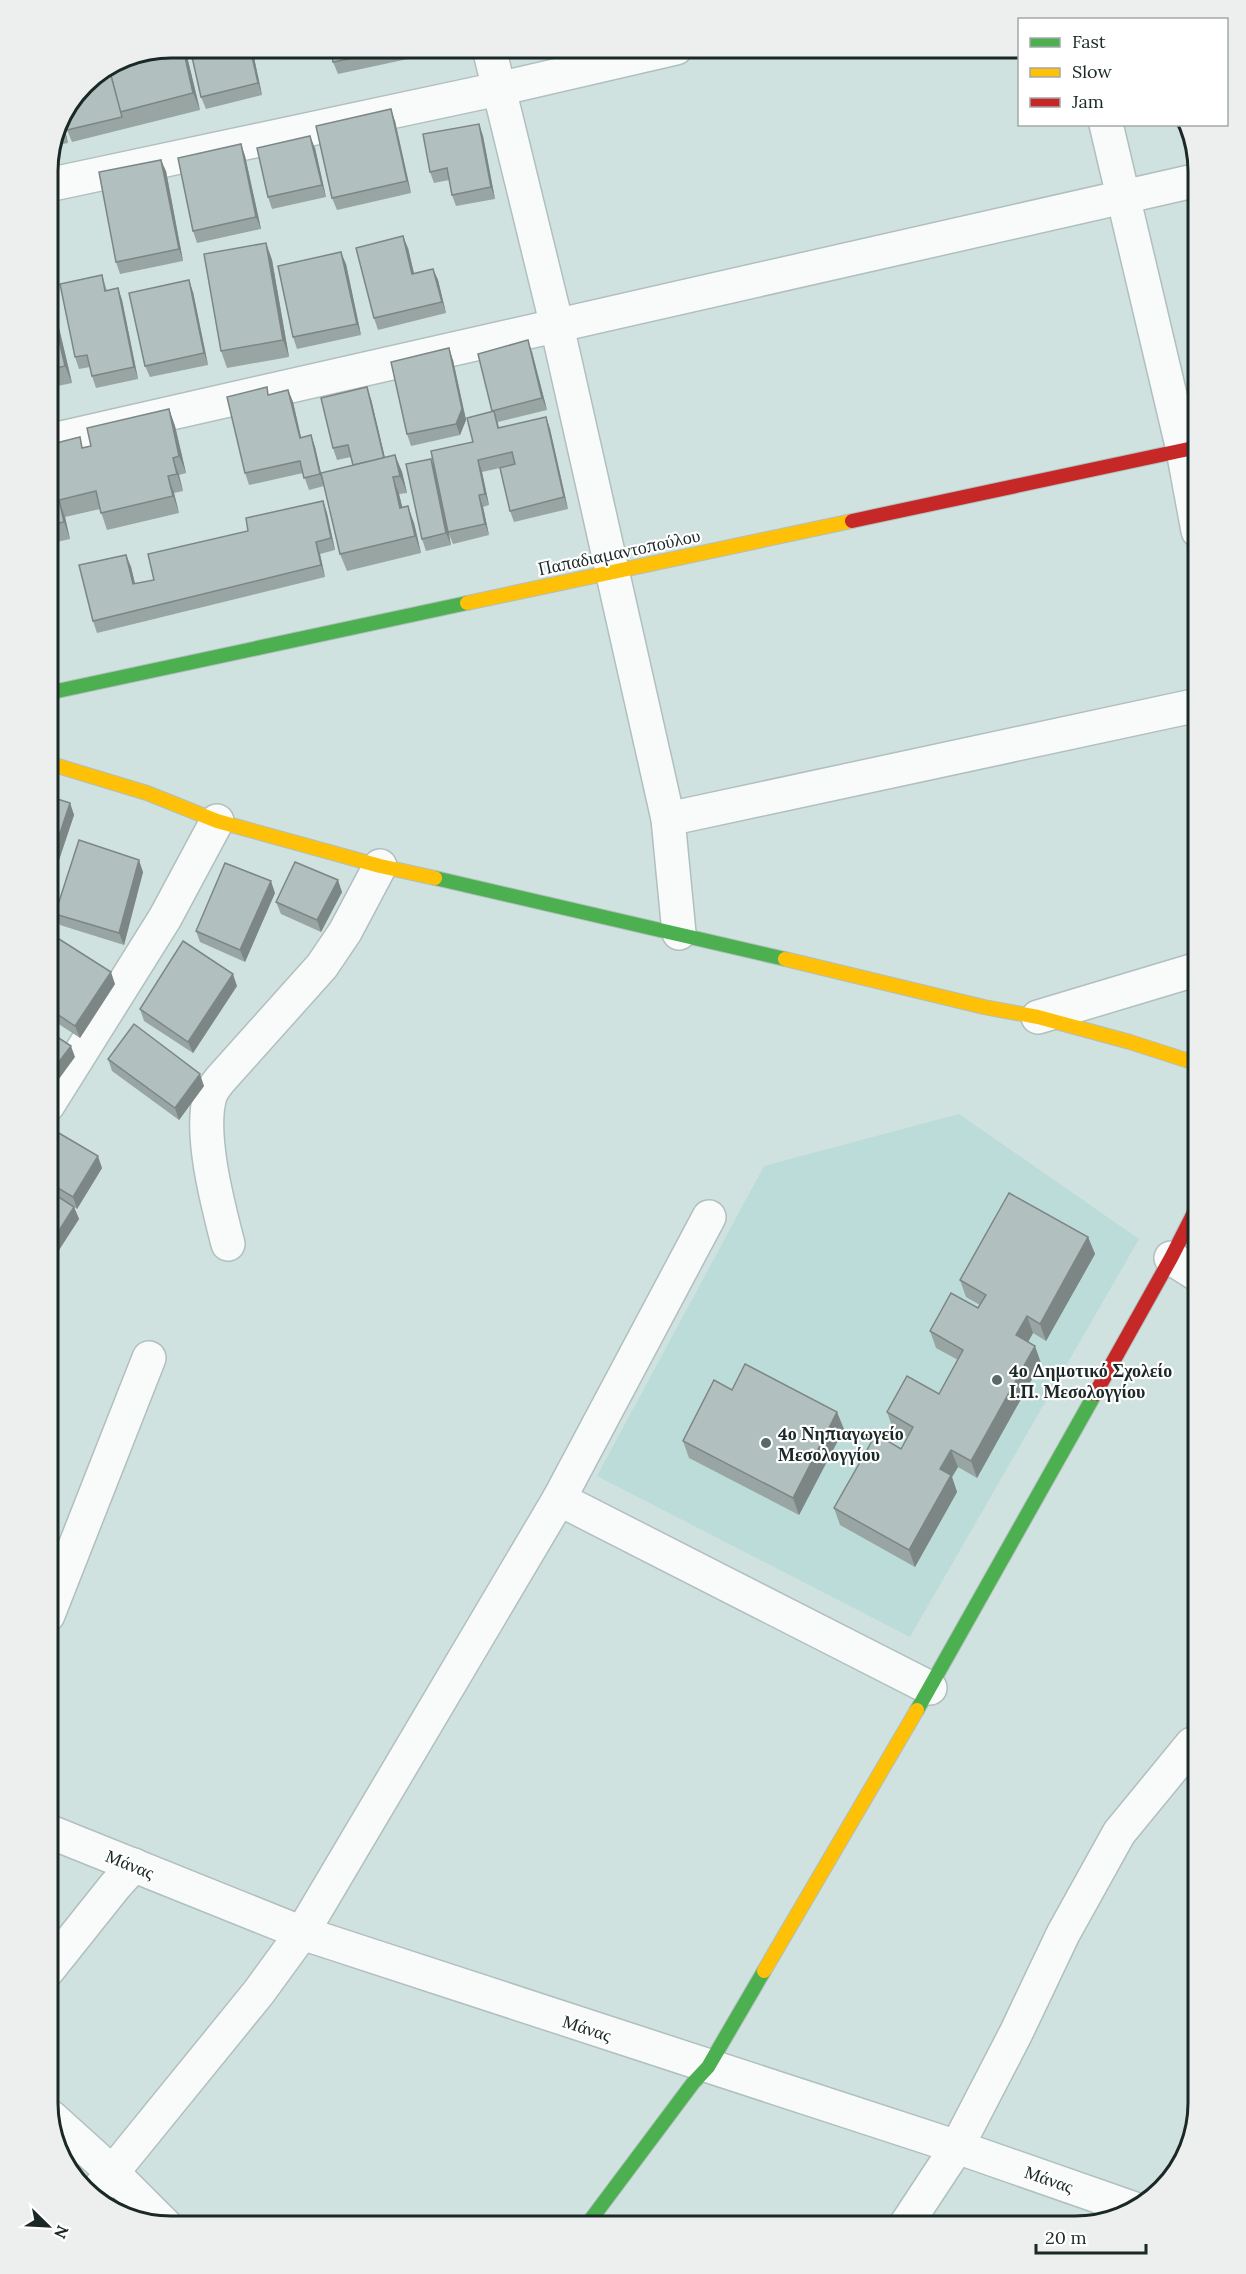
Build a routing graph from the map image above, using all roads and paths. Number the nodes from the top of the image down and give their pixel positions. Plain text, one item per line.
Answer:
1 (491, 59) edge
2 (628, 59) edge
3 (498, 89) junction
4 (1106, 126) edge
5 (1188, 182) edge
6 (59, 183) edge
7 (1122, 197) junction
8 (557, 326) junction
9 (59, 439) edge
10 (1188, 441) edge
11 (1188, 448) edge
12 (613, 572) junction
13 (59, 691) edge
14 (1188, 707) edge
15 (59, 766) edge
16 (668, 819) junction
17 (217, 821) junction
18 (380, 866) junction
19 (679, 933) junction
20 (1188, 972) edge
21 (1038, 1017) junction
22 (1188, 1061) edge
23 (59, 1088) edge
24 (709, 1217) dead end
25 (228, 1244) dead end
26 (1185, 1267) edge
27 (149, 1358) dead end
28 (559, 1499) junction
29 (58, 1589) edge
30 (930, 1688) junction
31 (1188, 1749) edge
32 (58, 1836) edge
33 (134, 1865) junction
34 (302, 1934) junction
35 (58, 1957) edge
36 (708, 2067) junction
37 (62, 2131) edge
38 (957, 2147) junction
39 (104, 2184) edge
40 (1122, 2205) edge
41 (147, 2213) edge
42 (594, 2215) edge
43 (912, 2216) edge

1 - 3 street
2 - 3 street
3 - 6 street
3 - 8 street
4 - 7 street
5 - 7 street
7 - 8 street
7 - 10 street
8 - 9 street
8 - 12 street
11 - 12 street, Παπαδιαμαντοπούλου
12 - 13 street, Παπαδιαμαντοπούλου
12 - 16 street
14 - 16 street
15 - 17 street
16 - 19 street
17 - 18 street
17 - 23 street
18 - 19 street
18 - 25 street
19 - 21 street
20 - 21 street
21 - 22 street
24 - 28 street
26 - 30 street
27 - 29 street
28 - 30 street
28 - 34 street
30 - 36 street
31 - 38 street
32 - 33 street, Μάνας
33 - 34 street, Μάνας
33 - 35 street
34 - 36 street, Μάνας
34 - 39 street
36 - 38 street, Μάνας
36 - 42 street
37 - 39 street
38 - 40 street, Μάνας
38 - 43 street
39 - 41 street

